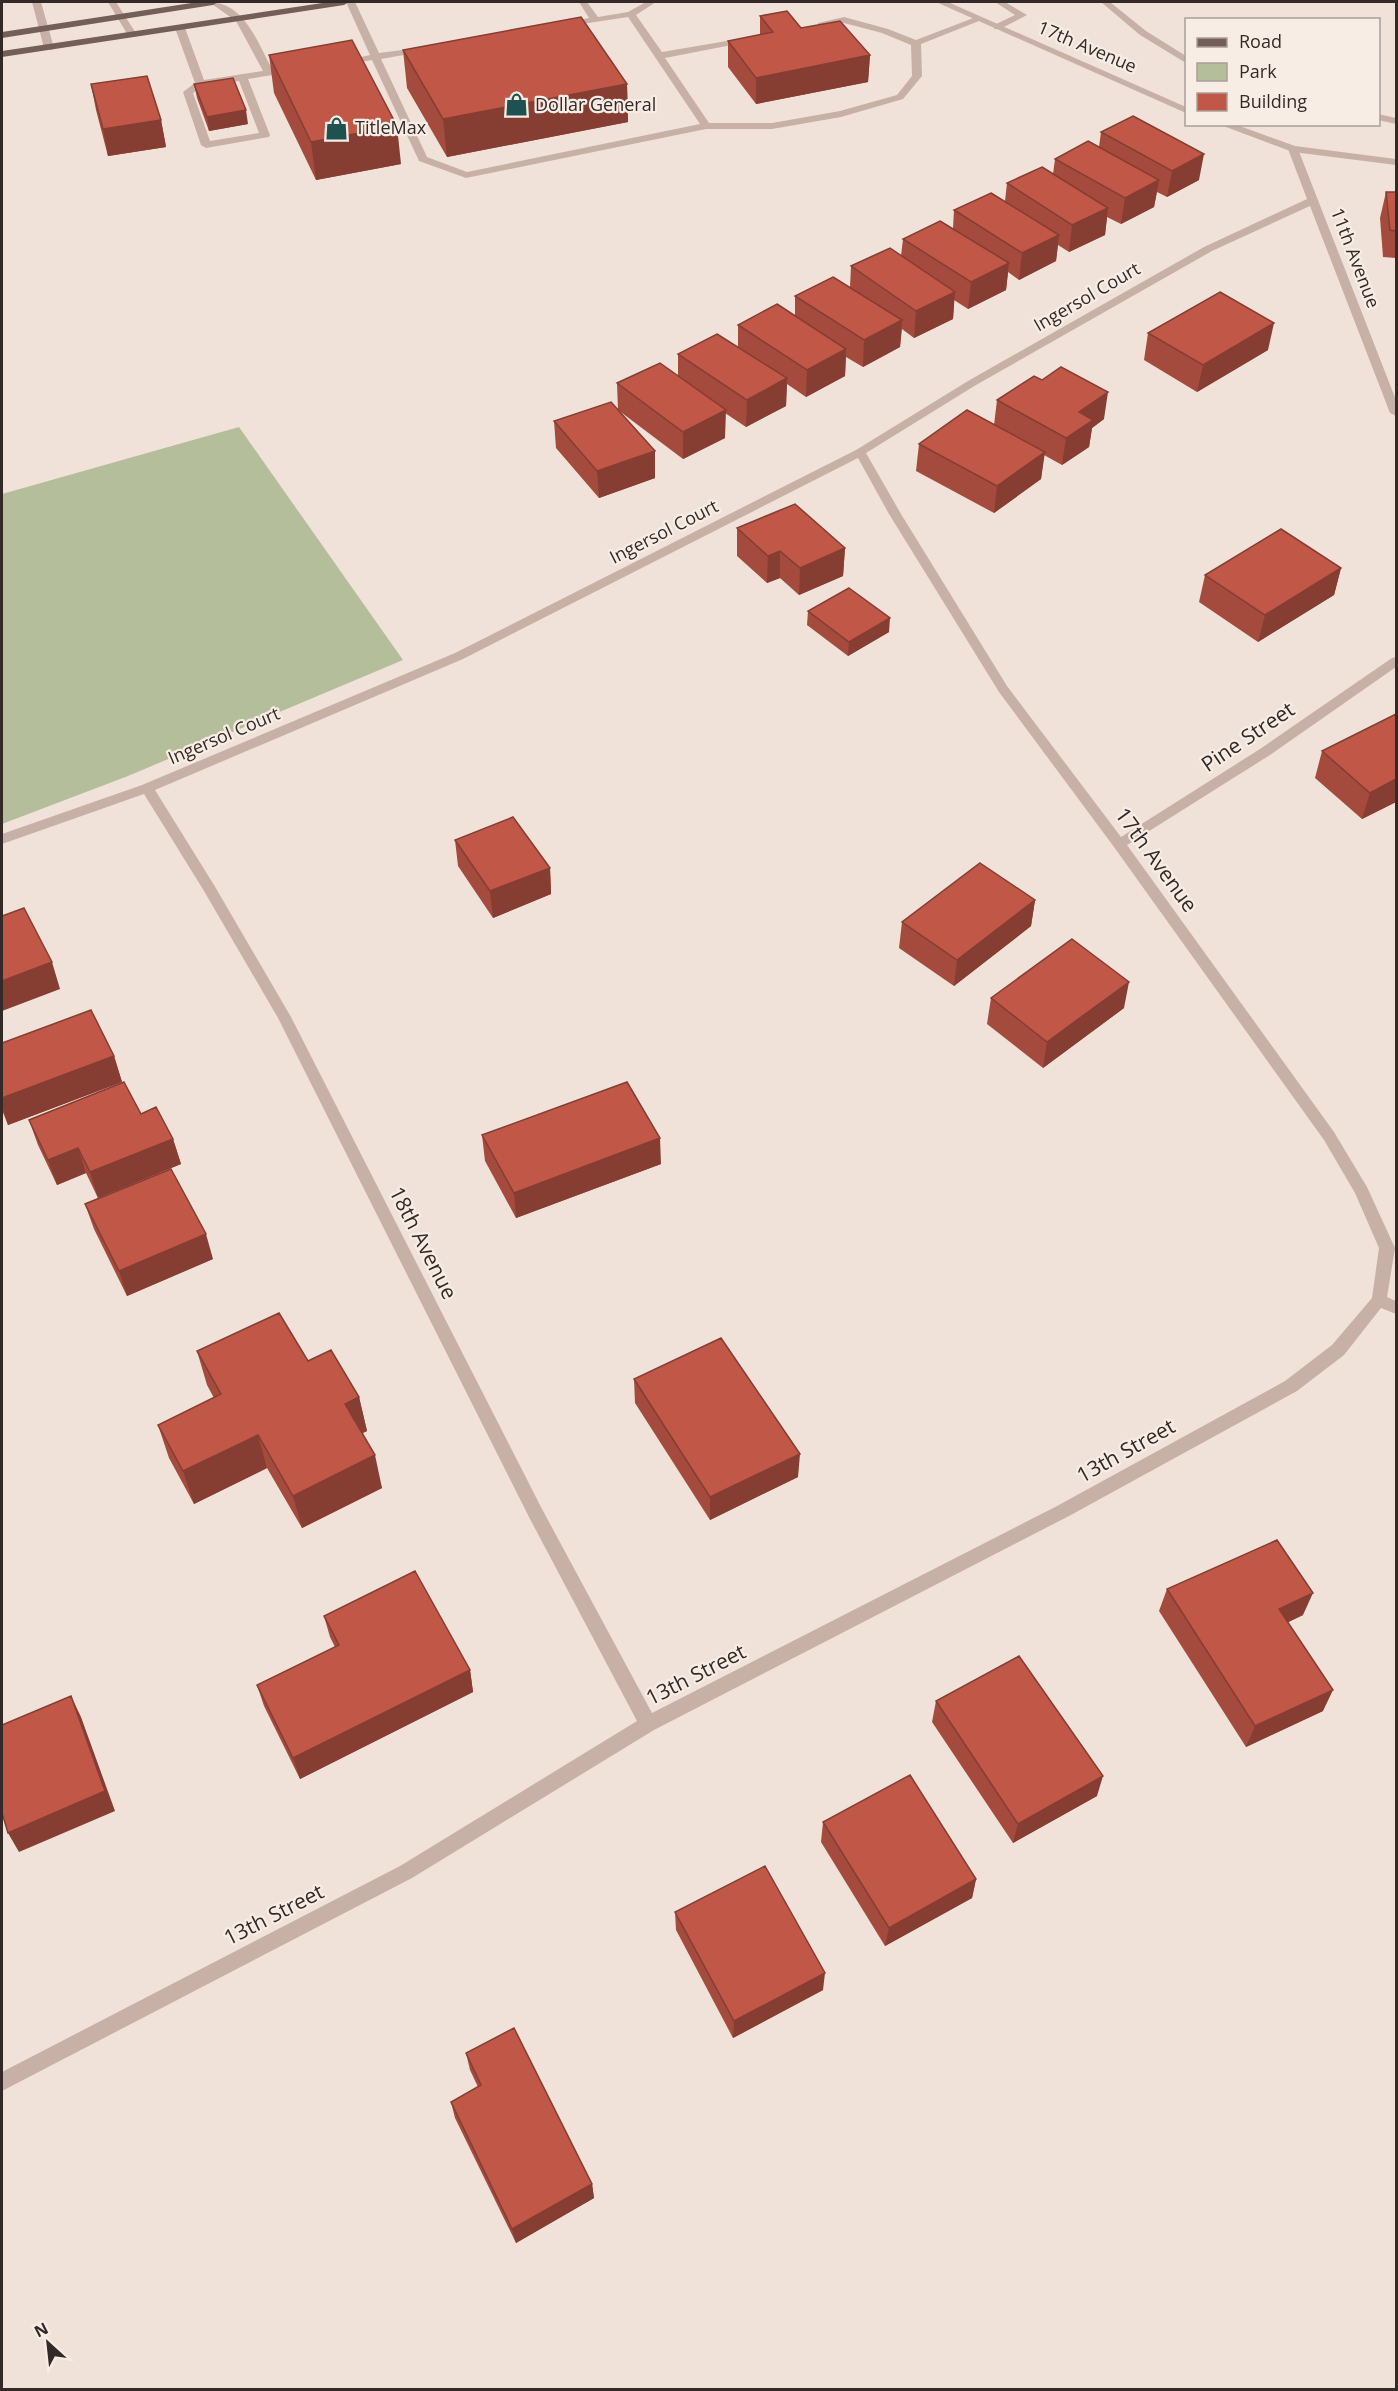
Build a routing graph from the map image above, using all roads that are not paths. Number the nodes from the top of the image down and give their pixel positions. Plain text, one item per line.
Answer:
1 (36, 2) edge
2 (112, 2) edge
3 (213, 2) edge
4 (344, 2) edge
5 (350, 2) edge
6 (583, 2) edge
7 (652, 2) edge
8 (941, 2) edge
9 (999, 2) edge
10 (1105, 2) edge
11 (632, 14) junction
12 (122, 16) junction
13 (811, 16) dead end
14 (240, 19) junction
15 (979, 19) junction
16 (595, 20) junction
17 (820, 25) junction
18 (809, 27) edge
19 (997, 27) junction
20 (45, 28) junction
21 (180, 28) junction
22 (549, 28) edge
23 (730, 28) dead end
24 (2, 34) edge
25 (132, 35) junction
26 (753, 38) edge
27 (740, 40) junction
28 (916, 43) junction
29 (434, 47) edge
30 (49, 48) junction
31 (2, 54) edge
32 (658, 56) junction
33 (376, 57) junction
34 (1185, 59) edge
35 (334, 63) edge
36 (302, 67) edge
37 (269, 72) junction
38 (242, 77) junction
39 (200, 84) junction
40 (1185, 110) edge
41 (1380, 117) edge
42 (1396, 121) edge
43 (706, 126) junction
44 (1229, 126) edge
45 (1293, 149) junction
46 (1396, 162) edge
47 (1314, 200) junction
48 (1396, 413) edge
49 (860, 452) junction
50 (1396, 661) edge
51 (147, 788) junction
52 (2, 839) edge
53 (1119, 844) junction
54 (1379, 1300) junction
55 (1396, 1308) edge
56 (648, 1724) junction
57 (2, 2082) edge

1 - 20 street
2 - 12 street
3 - 12 main road
3 - 14 street
4 - 14 main road
5 - 33 street
6 - 16 street
7 - 11 street
8 - 15 street, 17th Avenue
9 - 19 street
10 - 34 street
11 - 16 street
11 - 32 street
12 - 20 main road
12 - 25 street
13 - 17 street
14 - 21 main road
14 - 37 street
15 - 19 street, 17th Avenue
15 - 28 street
16 - 22 street
17 - 18 street
17 - 28 street
19 - 40 street, 17th Avenue
20 - 24 main road
20 - 30 street
21 - 25 main road
21 - 39 street
23 - 27 street
25 - 30 main road
26 - 27 street
27 - 32 street
28 - 43 street
29 - 33 street
30 - 31 main road
32 - 43 street
33 - 35 street
33 - 43 street
36 - 37 street
37 - 38 street
38 - 39 street
38 - 39 street
41 - 42 street
44 - 45 street
45 - 46 street
45 - 47 street, 11th Avenue
47 - 48 street, 11th Avenue
47 - 49 street, Ingersol Court
49 - 51 street, Ingersol Court
49 - 53 street, 17th Avenue
50 - 53 street, Pine Street
51 - 52 street, Ingersol Court
51 - 56 street, 18th Avenue
53 - 54 street, 17th Avenue
54 - 55 street
54 - 56 street, 13th Street
56 - 57 street, 13th Street

